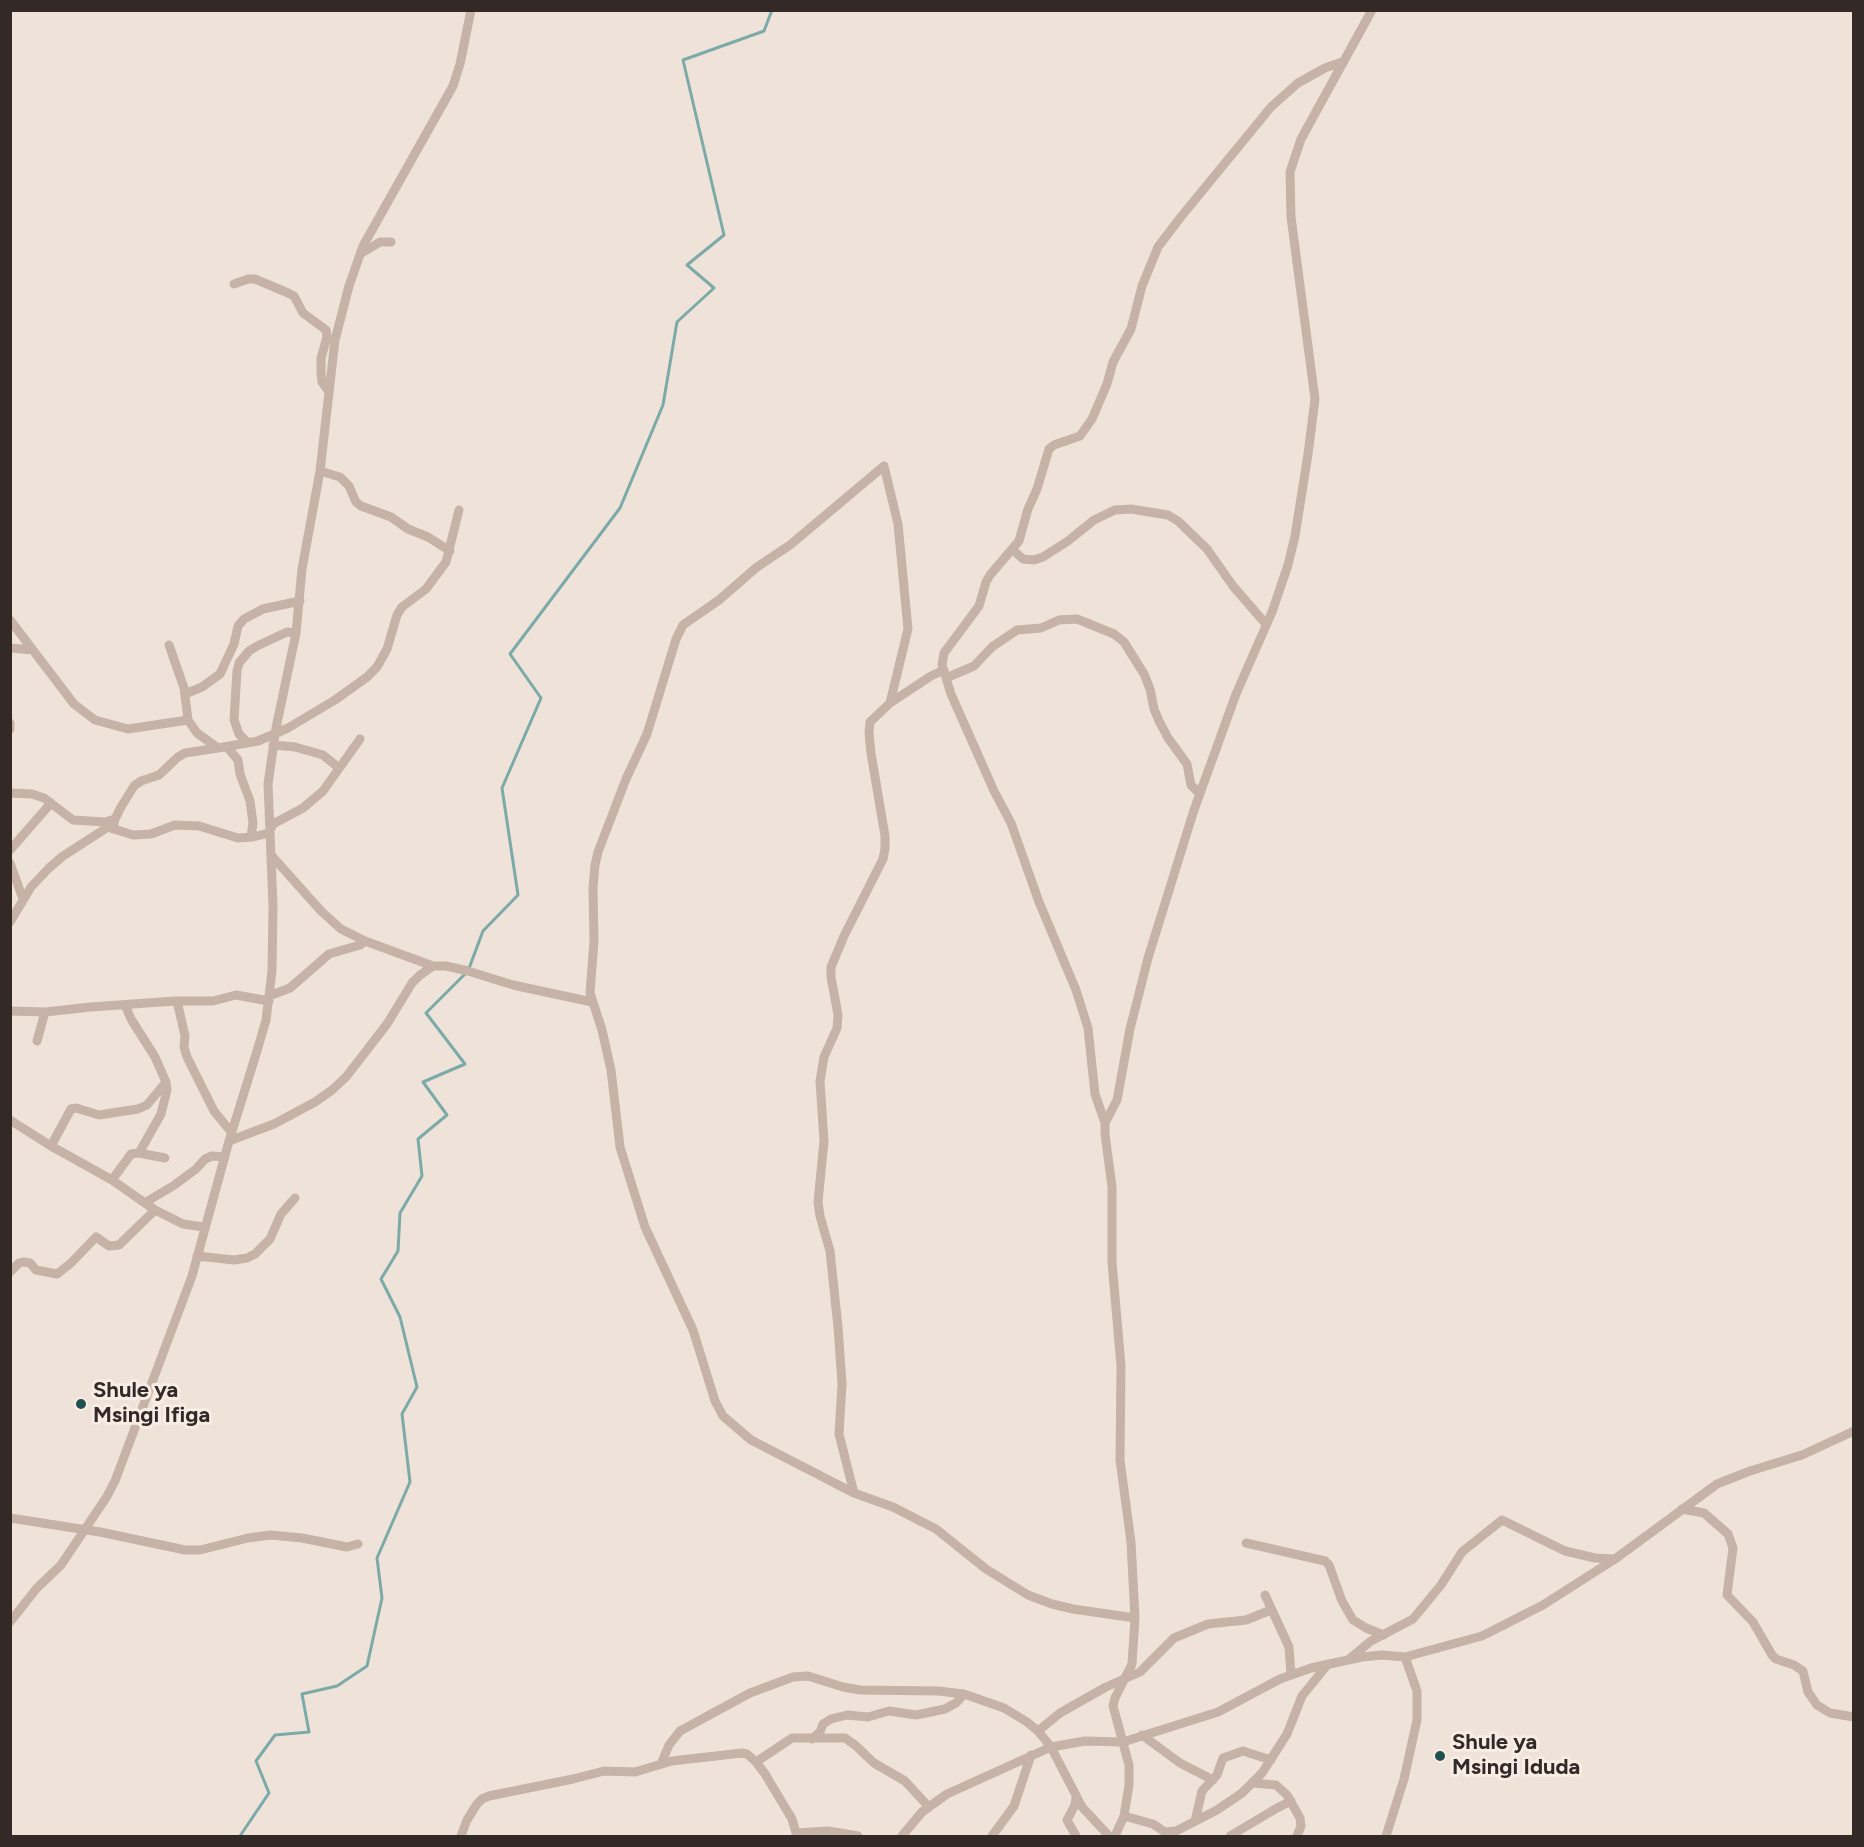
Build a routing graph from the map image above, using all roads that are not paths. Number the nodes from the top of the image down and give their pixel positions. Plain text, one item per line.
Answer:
1 (471, 10) edge
2 (1372, 10) edge
3 (1342, 62) junction
4 (391, 242) dead end
5 (360, 254) junction
6 (234, 284) dead end
7 (329, 392) junction
8 (320, 471) junction
9 (459, 510) dead end
10 (1013, 550) junction
11 (450, 551) junction
12 (300, 601) junction
13 (10, 620) edge
14 (1265, 623) junction
15 (13, 628) edge
16 (296, 633) junction
17 (169, 645) dead end
18 (10, 648) edge
19 (33, 650) junction
20 (945, 674) junction
21 (185, 694) junction
22 (890, 703) junction
23 (188, 720) junction
24 (10, 723) edge
25 (10, 729) edge
26 (360, 739) dead end
27 (274, 740) junction
28 (249, 743) junction
29 (223, 748) junction
30 (339, 768) junction
31 (10, 793) edge
32 (1200, 793) junction
33 (51, 803) junction
34 (114, 824) junction
35 (269, 833) junction
36 (251, 837) junction
37 (10, 850) edge
38 (270, 854) junction
39 (10, 863) edge
40 (23, 899) junction
41 (10, 922) edge
42 (365, 941) junction
43 (433, 966) junction
44 (269, 998) junction
45 (177, 1001) junction
46 (592, 1002) junction
47 (124, 1005) junction
48 (10, 1011) edge
49 (45, 1012) junction
50 (37, 1041) dead end
51 (166, 1082) junction
52 (10, 1120) edge
53 (1105, 1123) junction
54 (230, 1137) junction
55 (51, 1146) junction
56 (139, 1153) junction
57 (225, 1156) junction
58 (165, 1158) dead end
59 (112, 1180) junction
60 (295, 1198) dead end
61 (146, 1202) junction
62 (155, 1210) junction
63 (204, 1227) junction
64 (197, 1256) junction
65 (10, 1272) edge
66 (1854, 1431) edge
67 (854, 1493) junction
68 (1682, 1509) junction
69 (10, 1518) edge
70 (86, 1531) junction
71 (1246, 1543) dead end
72 (358, 1544) dead end
73 (1615, 1559) junction
74 (1265, 1595) dead end
75 (1271, 1610) junction
76 (1136, 1618) junction
77 (10, 1622) edge
78 (1384, 1635) junction
79 (1405, 1657) junction
80 (1347, 1661) junction
81 (1328, 1664) junction
82 (1291, 1674) junction
83 (1126, 1680) junction
84 (964, 1695) junction
85 (1854, 1717) edge
86 (1038, 1731) junction
87 (1142, 1735) junction
88 (812, 1739) junction
89 (1123, 1742) junction
90 (1051, 1747) junction
91 (1031, 1755) junction
92 (1271, 1760) junction
93 (756, 1762) junction
94 (661, 1764) junction
95 (1213, 1780) junction
96 (1253, 1783) junction
97 (1076, 1798) junction
98 (1291, 1801) junction
99 (928, 1806) junction
100 (1124, 1816) junction
101 (1195, 1821) junction
102 (1168, 1834) edge
103 (842, 1835) edge
104 (461, 1836) edge
105 (858, 1836) edge
106 (902, 1836) edge
107 (992, 1836) edge
108 (1076, 1836) edge
109 (1109, 1836) edge
110 (1115, 1836) edge
111 (1230, 1836) edge
112 (1297, 1836) edge
113 (1386, 1836) edge

1 - 5 street
2 - 3 street
3 - 10 street
3 - 14 street
4 - 5 street
5 - 7 street
6 - 7 street
7 - 8 street
8 - 11 street
8 - 12 street
9 - 11 street
10 - 14 street
10 - 20 street
11 - 27 street
12 - 16 street
12 - 21 street
13 - 15 street
14 - 32 street
15 - 19 street
16 - 27 street
16 - 28 street
17 - 21 street
18 - 19 street
19 - 23 street
20 - 22 street
20 - 32 street
20 - 53 street
21 - 23 street
22 - 46 street
22 - 67 street
23 - 29 street
24 - 25 street
26 - 30 street
27 - 28 street
27 - 30 street
27 - 35 street
28 - 29 street
29 - 34 street
29 - 36 street
30 - 35 street
31 - 33 street
32 - 53 street
33 - 34 street
33 - 37 street
34 - 36 street
34 - 40 street
35 - 36 street
35 - 38 street
38 - 42 street
38 - 44 street
39 - 40 street
40 - 41 street
42 - 43 street
42 - 44 street
43 - 46 street
43 - 54 street
44 - 45 street
44 - 54 street
45 - 47 street
45 - 54 street
46 - 67 street
47 - 49 street
47 - 51 street
48 - 49 street
49 - 50 street
51 - 55 street
51 - 56 street
52 - 55 street
53 - 76 street
54 - 57 street
55 - 59 street
56 - 58 street
56 - 59 street
57 - 61 street
57 - 63 street
59 - 61 street
60 - 64 street
61 - 62 street
62 - 63 street
62 - 65 street
63 - 64 street
64 - 70 street
66 - 68 street
67 - 76 street
68 - 73 street
68 - 85 street
69 - 70 street
70 - 72 street
70 - 77 street
71 - 78 street
73 - 78 street
73 - 79 street
74 - 75 street
75 - 82 street
75 - 83 street
76 - 83 street
78 - 80 street
79 - 80 street
79 - 113 street
80 - 81 street
81 - 82 street
81 - 92 street
82 - 87 street
83 - 86 street
83 - 89 street
84 - 86 street
84 - 88 street
84 - 94 street
86 - 90 street
87 - 89 street
87 - 95 street
88 - 93 street
88 - 99 street
89 - 90 street
89 - 100 street
90 - 91 street
90 - 97 street
91 - 99 street
91 - 107 street
92 - 95 street
92 - 96 street
93 - 94 street
93 - 103 street
94 - 104 street
95 - 101 street
96 - 98 street
96 - 101 street
97 - 108 street
97 - 109 street
98 - 111 street
98 - 112 street
99 - 106 street
100 - 102 street
100 - 110 street
101 - 102 street
103 - 105 street

